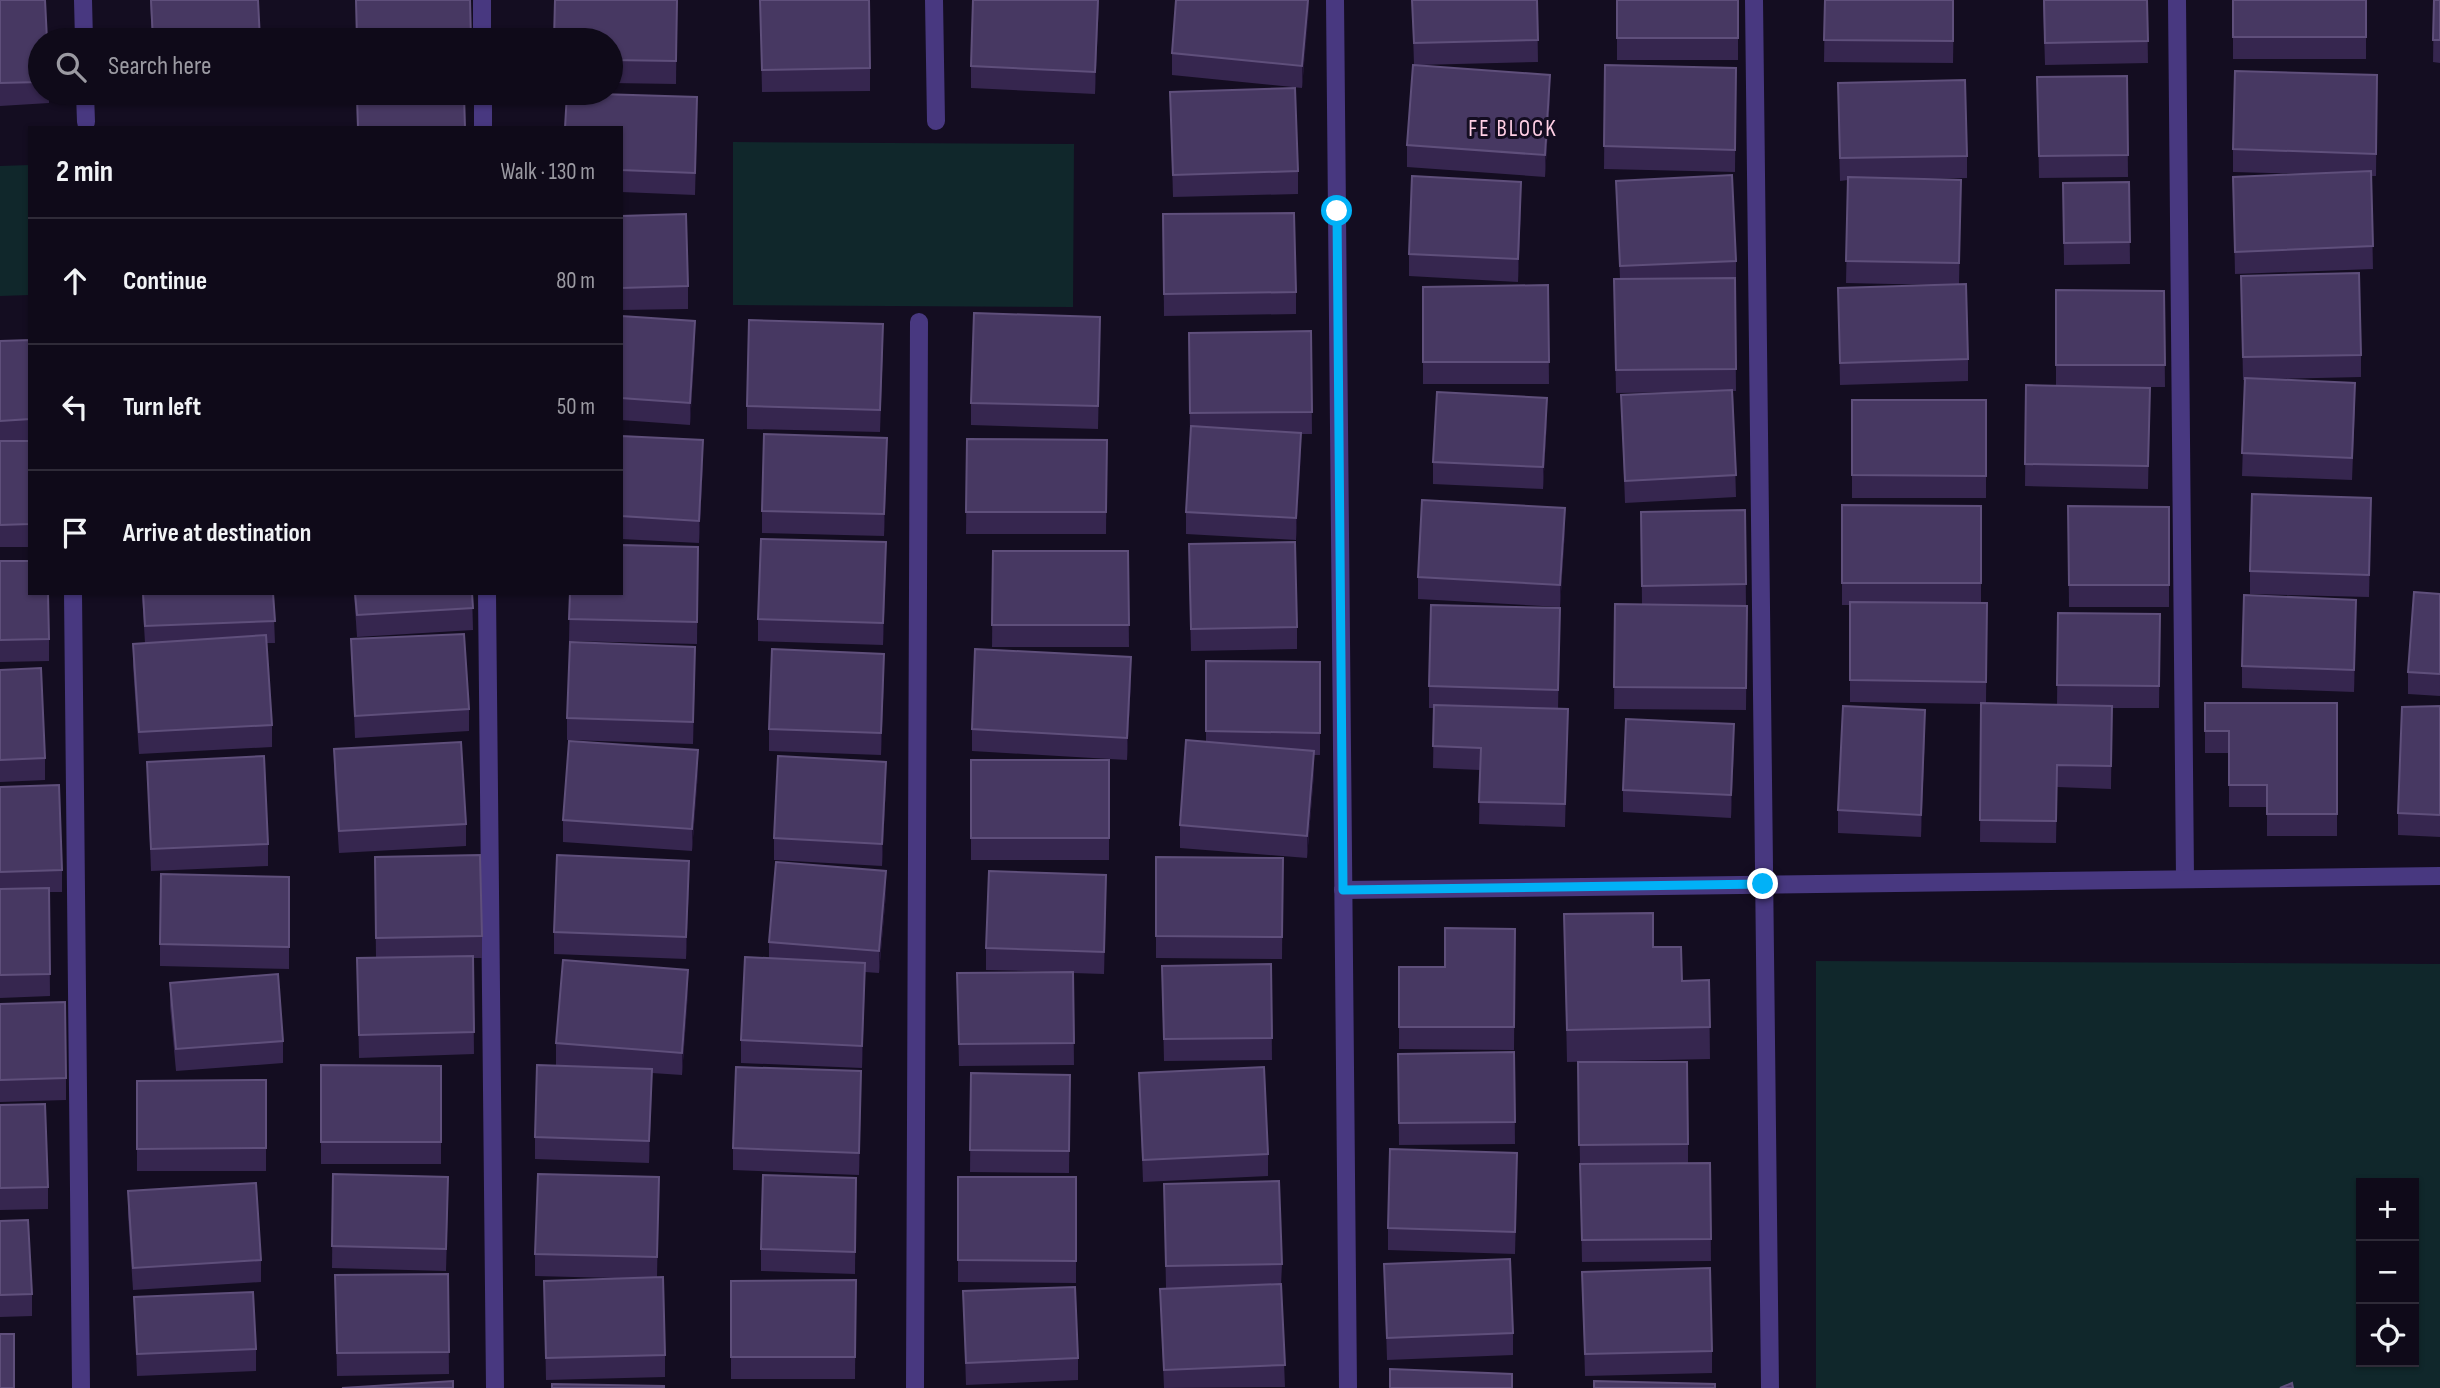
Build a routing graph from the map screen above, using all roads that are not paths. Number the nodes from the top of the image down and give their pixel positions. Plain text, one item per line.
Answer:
1 (83, 0) edge
2 (482, 0) edge
3 (934, 0) edge
4 (1335, 0) edge
5 (1754, 0) edge
6 (2176, 0) edge
7 (84, 28) edge
8 (482, 28) edge
9 (85, 105) edge
10 (483, 105) edge
11 (936, 121) dead end
12 (86, 122) dead end
13 (483, 126) edge
14 (919, 322) dead end
15 (73, 595) edge
16 (488, 595) edge
17 (2440, 876) edge
18 (2185, 879) junction
19 (1763, 884) junction
20 (1343, 890) junction
21 (81, 1388) edge
22 (495, 1388) edge
23 (915, 1388) edge
24 (1348, 1388) edge
25 (1770, 1388) edge

1 - 7 street
2 - 8 street
3 - 11 street
4 - 20 street
5 - 19 street
6 - 18 street
9 - 12 street
10 - 13 street
14 - 23 street
15 - 21 street
16 - 22 street
17 - 18 street
18 - 19 street
19 - 20 street
19 - 25 street
20 - 24 street

